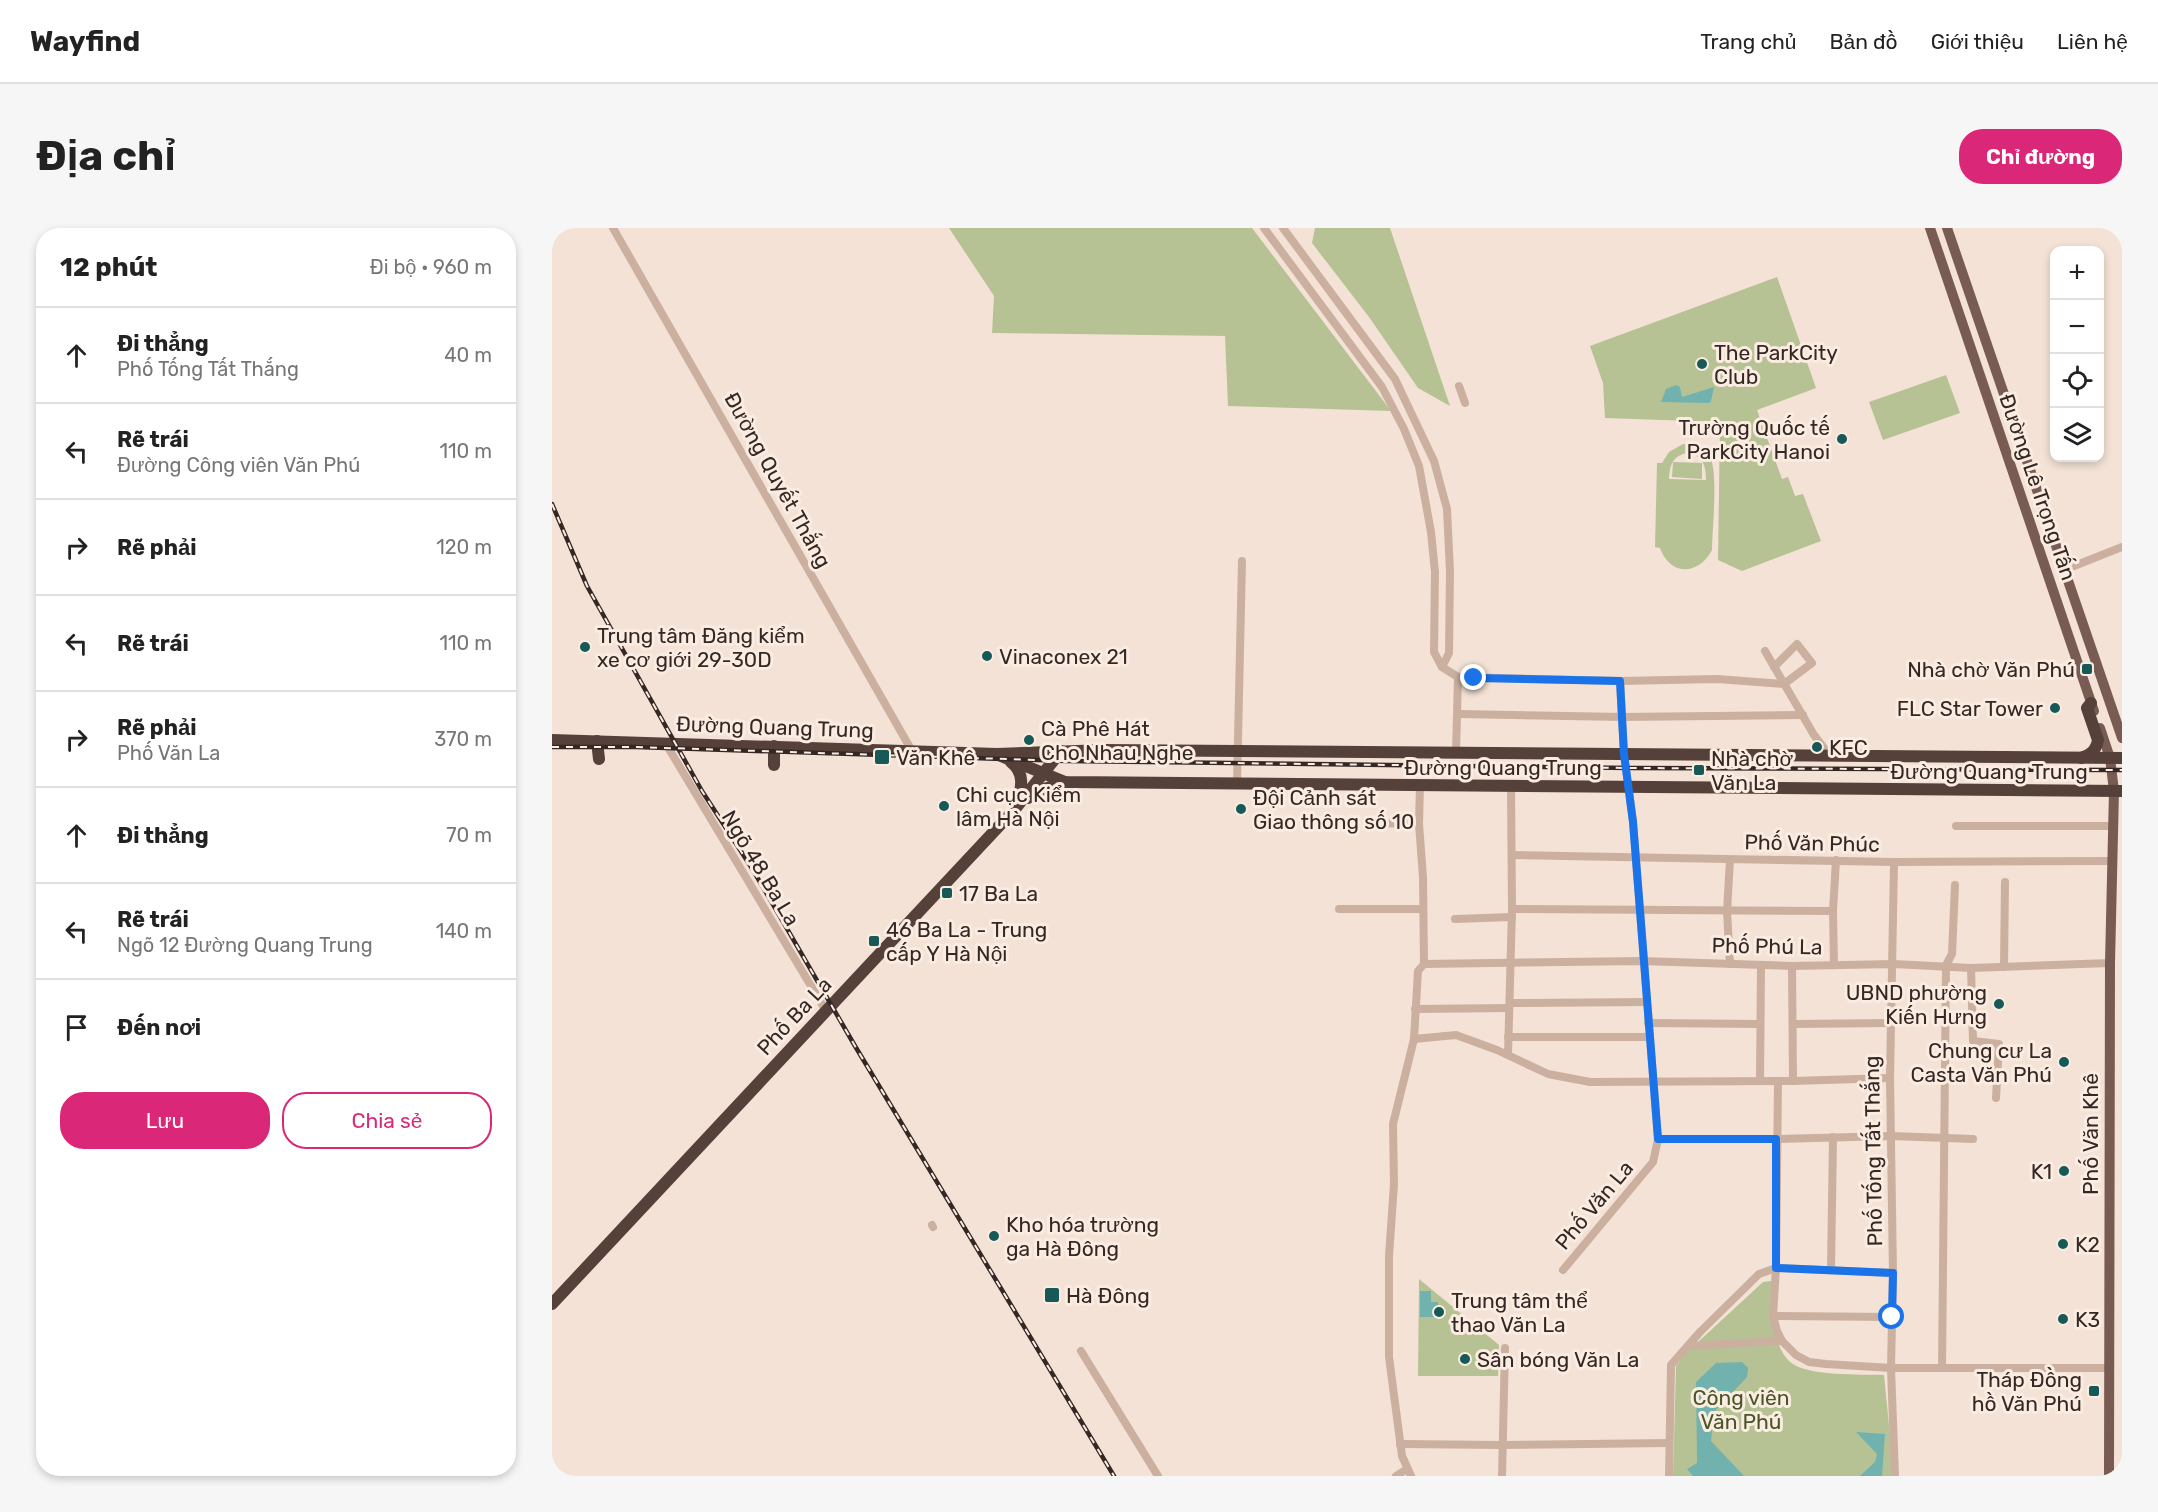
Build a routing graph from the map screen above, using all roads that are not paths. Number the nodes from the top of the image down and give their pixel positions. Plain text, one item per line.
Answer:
1 (613, 228) edge
2 (1283, 228) edge
3 (1930, 228) edge
4 (1947, 228) edge
5 (1268, 229) edge
6 (1459, 386) dead end
7 (1465, 404) dead end
8 (2122, 547) edge
9 (1242, 561) dead end
10 (2064, 570) junction
11 (1765, 651) dead end
12 (1442, 667) junction
13 (1774, 667) junction
14 (1458, 677) junction
15 (1620, 681) junction
16 (1784, 684) junction
17 (2091, 703) junction
18 (1458, 714) junction
19 (1803, 715) junction
20 (1623, 717) junction
21 (2122, 738) edge
22 (552, 740) edge
23 (597, 741) junction
24 (2122, 743) edge
25 (666, 744) junction
26 (774, 746) junction
27 (912, 751) junction
28 (1061, 751) junction
29 (1237, 751) junction
30 (940, 752) junction
31 (1456, 753) junction
32 (997, 754) junction
33 (1624, 754) junction
34 (2113, 754) edge
35 (1830, 756) junction
36 (2080, 758) junction
37 (599, 759) dead end
38 (774, 765) dead end
39 (940, 765) dead end
40 (1043, 773) junction
41 (1065, 782) junction
42 (1237, 784) junction
43 (1420, 785) junction
44 (1511, 786) junction
45 (1627, 787) junction
46 (2118, 796) edge
47 (1016, 809) junction
48 (1368, 823) dead end
49 (1419, 824) junction
50 (1956, 826) dead end
51 (2112, 826) junction
52 (1512, 855) junction
53 (1635, 856) junction
54 (1730, 860) junction
55 (1836, 860) junction
56 (2111, 861) junction
57 (1894, 862) junction
58 (2005, 882) dead end
59 (1955, 885) dead end
60 (1339, 909) dead end
61 (1423, 909) junction
62 (1639, 909) junction
63 (1727, 911) junction
64 (1833, 911) junction
65 (1512, 913) junction
66 (1455, 919) dead end
67 (1642, 961) junction
68 (1511, 963) junction
69 (2110, 963) junction
70 (1424, 964) junction
71 (1730, 964) junction
72 (1893, 964) junction
73 (1761, 965) junction
74 (1834, 965) junction
75 (1792, 966) junction
76 (1946, 966) junction
77 (2004, 966) junction
78 (1971, 968) junction
79 (1646, 1002) junction
80 (1510, 1006) junction
81 (1415, 1009) junction
82 (826, 1011) junction
83 (1648, 1023) junction
84 (1891, 1023) junction
85 (1760, 1024) junction
86 (1794, 1024) junction
87 (1508, 1037) junction
88 (1649, 1037) junction
89 (1414, 1039) junction
90 (1508, 1055) junction
91 (1890, 1078) junction
92 (1653, 1080) junction
93 (1760, 1081) junction
94 (1778, 1081) junction
95 (1792, 1081) junction
96 (1996, 1098) dead end
97 (1891, 1136) junction
98 (1833, 1137) junction
99 (1658, 1139) junction
100 (1776, 1139) junction
101 (1945, 1139) junction
102 (1973, 1139) dead end
103 (1776, 1268) junction
104 (1563, 1270) dead end
105 (1831, 1270) junction
106 (1893, 1273) junction
107 (552, 1304) edge
108 (1773, 1316) junction
109 (1892, 1317) junction
110 (1782, 1341) junction
111 (1688, 1346) junction
112 (1505, 1348) dead end
113 (1081, 1351) dead end
114 (1891, 1368) junction
115 (1942, 1368) junction
116 (2109, 1368) junction
117 (1670, 1443) junction
118 (1400, 1444) junction
119 (1502, 1445) junction
120 (1409, 1472) edge
121 (2107, 1474) edge
122 (1158, 1476) edge
123 (1396, 1476) edge
124 (1502, 1476) edge
125 (1669, 1476) edge
126 (1895, 1476) edge

1 - 27 street, Đường Quyết Thắng
2 - 12 street
3 - 17 main road, Đường Lê Trọng Tấn
4 - 10 main road, Đường Lê Trọng Tấn
5 - 12 street
6 - 7 street
8 - 10 street
9 - 29 street
10 - 21 main road, Đường Lê Trọng Tấn
11 - 13 street
12 - 14 street
13 - 16 street
13 - 16 street
14 - 15 street
14 - 18 street
15 - 16 street
15 - 20 street
16 - 19 street
17 - 34 main road, Đường Lê Trọng Tấn
17 - 36 highway
18 - 20 street
18 - 31 street
19 - 20 street
19 - 35 street
20 - 33 street
22 - 23 highway, Đường Quang Trung
23 - 25 highway, Đường Quang Trung
23 - 37 highway
24 - 34 main road
25 - 26 highway, Đường Quang Trung
25 - 82 street, Ngõ 48 Ba La
26 - 27 highway, Đường Quang Trung
26 - 38 highway
27 - 30 highway, Đường Quang Trung
28 - 29 highway, Đường Quang Trung
28 - 32 highway, Đường Quang Trung
28 - 40 highway, Phố Ba La
29 - 31 highway, Đường Quang Trung
29 - 42 street
30 - 32 highway, Đường Quang Trung
30 - 39 highway
31 - 33 highway, Đường Quang Trung
32 - 40 highway, Đường Quang Trung
32 - 47 highway
33 - 35 highway, Đường Quang Trung
33 - 45 street
34 - 36 highway, Đường Quang Trung
34 - 46 main road, Đường Lê Trọng Tấn
35 - 36 highway, Đường Quang Trung
40 - 41 highway, Đường Quang Trung
40 - 47 highway, Phố Ba La
41 - 42 highway, Đường Quang Trung
41 - 47 highway
42 - 43 highway, Đường Quang Trung
43 - 44 highway, Đường Quang Trung
43 - 49 street
44 - 45 highway, Đường Quang Trung
44 - 52 street
45 - 46 highway, Đường Quang Trung
45 - 53 street
46 - 51 main road, Phố Văn Khê
47 - 82 highway, Phố Ba La
48 - 49 street
49 - 61 street
50 - 51 street
51 - 56 main road, Phố Văn Khê
52 - 53 street, Phố Văn Phúc
52 - 65 street
53 - 54 street, Phố Văn Phúc
53 - 62 street
54 - 55 street, Phố Văn Phúc
54 - 63 street
55 - 57 street, Phố Văn Phúc
55 - 64 street
56 - 57 street, Phố Văn Phúc
56 - 69 main road, Phố Văn Khê
57 - 72 street, Phố Tống Tất Thắng
58 - 77 street
59 - 76 street
60 - 61 street
61 - 70 street
62 - 63 street
62 - 65 street
62 - 67 street
63 - 64 street
63 - 71 street
64 - 74 street
65 - 66 street
65 - 68 street
67 - 68 street, Phố Phú La
67 - 71 street, Phố Phú La
67 - 79 street
68 - 70 street, Phố Phú La
68 - 80 street
69 - 77 street, Phố Phú La
69 - 116 main road, Phố Văn Khê
70 - 81 street
71 - 73 street, Phố Phú La
72 - 74 street, Phố Phú La
72 - 76 street, Phố Phú La
72 - 84 street, Phố Tống Tất Thắng
73 - 75 street, Phố Phú La
73 - 85 street
74 - 75 street, Phố Phú La
75 - 86 street
76 - 78 street, Phố Phú La
76 - 101 street
77 - 78 street, Phố Phú La
78 - 96 street
79 - 80 street
79 - 83 street
80 - 81 street
80 - 87 street
81 - 89 street
82 - 107 highway, Phố Ba La
83 - 85 street
83 - 88 street
84 - 86 street
84 - 91 street, Phố Tống Tất Thắng
85 - 93 street
86 - 95 street
87 - 88 street
87 - 90 street
88 - 92 street
89 - 90 street
89 - 118 street
90 - 92 street
91 - 95 street
91 - 97 street, Phố Tống Tất Thắng
92 - 93 street
92 - 99 street
93 - 94 street
94 - 95 street
94 - 100 street
97 - 98 street
97 - 101 street
97 - 106 street, Phố Tống Tất Thắng
98 - 100 street
98 - 105 street
99 - 100 street
99 - 104 street, Phố Văn La
100 - 103 street
101 - 102 street
101 - 115 street
103 - 105 street
103 - 108 street
103 - 111 street
105 - 106 street
106 - 109 street, Phố Tống Tất Thắng
108 - 109 street
108 - 110 street
109 - 114 street, Phố Tống Tất Thắng
110 - 111 street
110 - 114 street
111 - 117 street
112 - 119 street
113 - 122 street
114 - 115 street
114 - 126 street, Phố Tống Tất Thắng
115 - 116 street
116 - 121 main road, Phố Văn Khê
117 - 119 street
117 - 125 street
118 - 119 street
118 - 120 street
119 - 124 street
120 - 123 street

